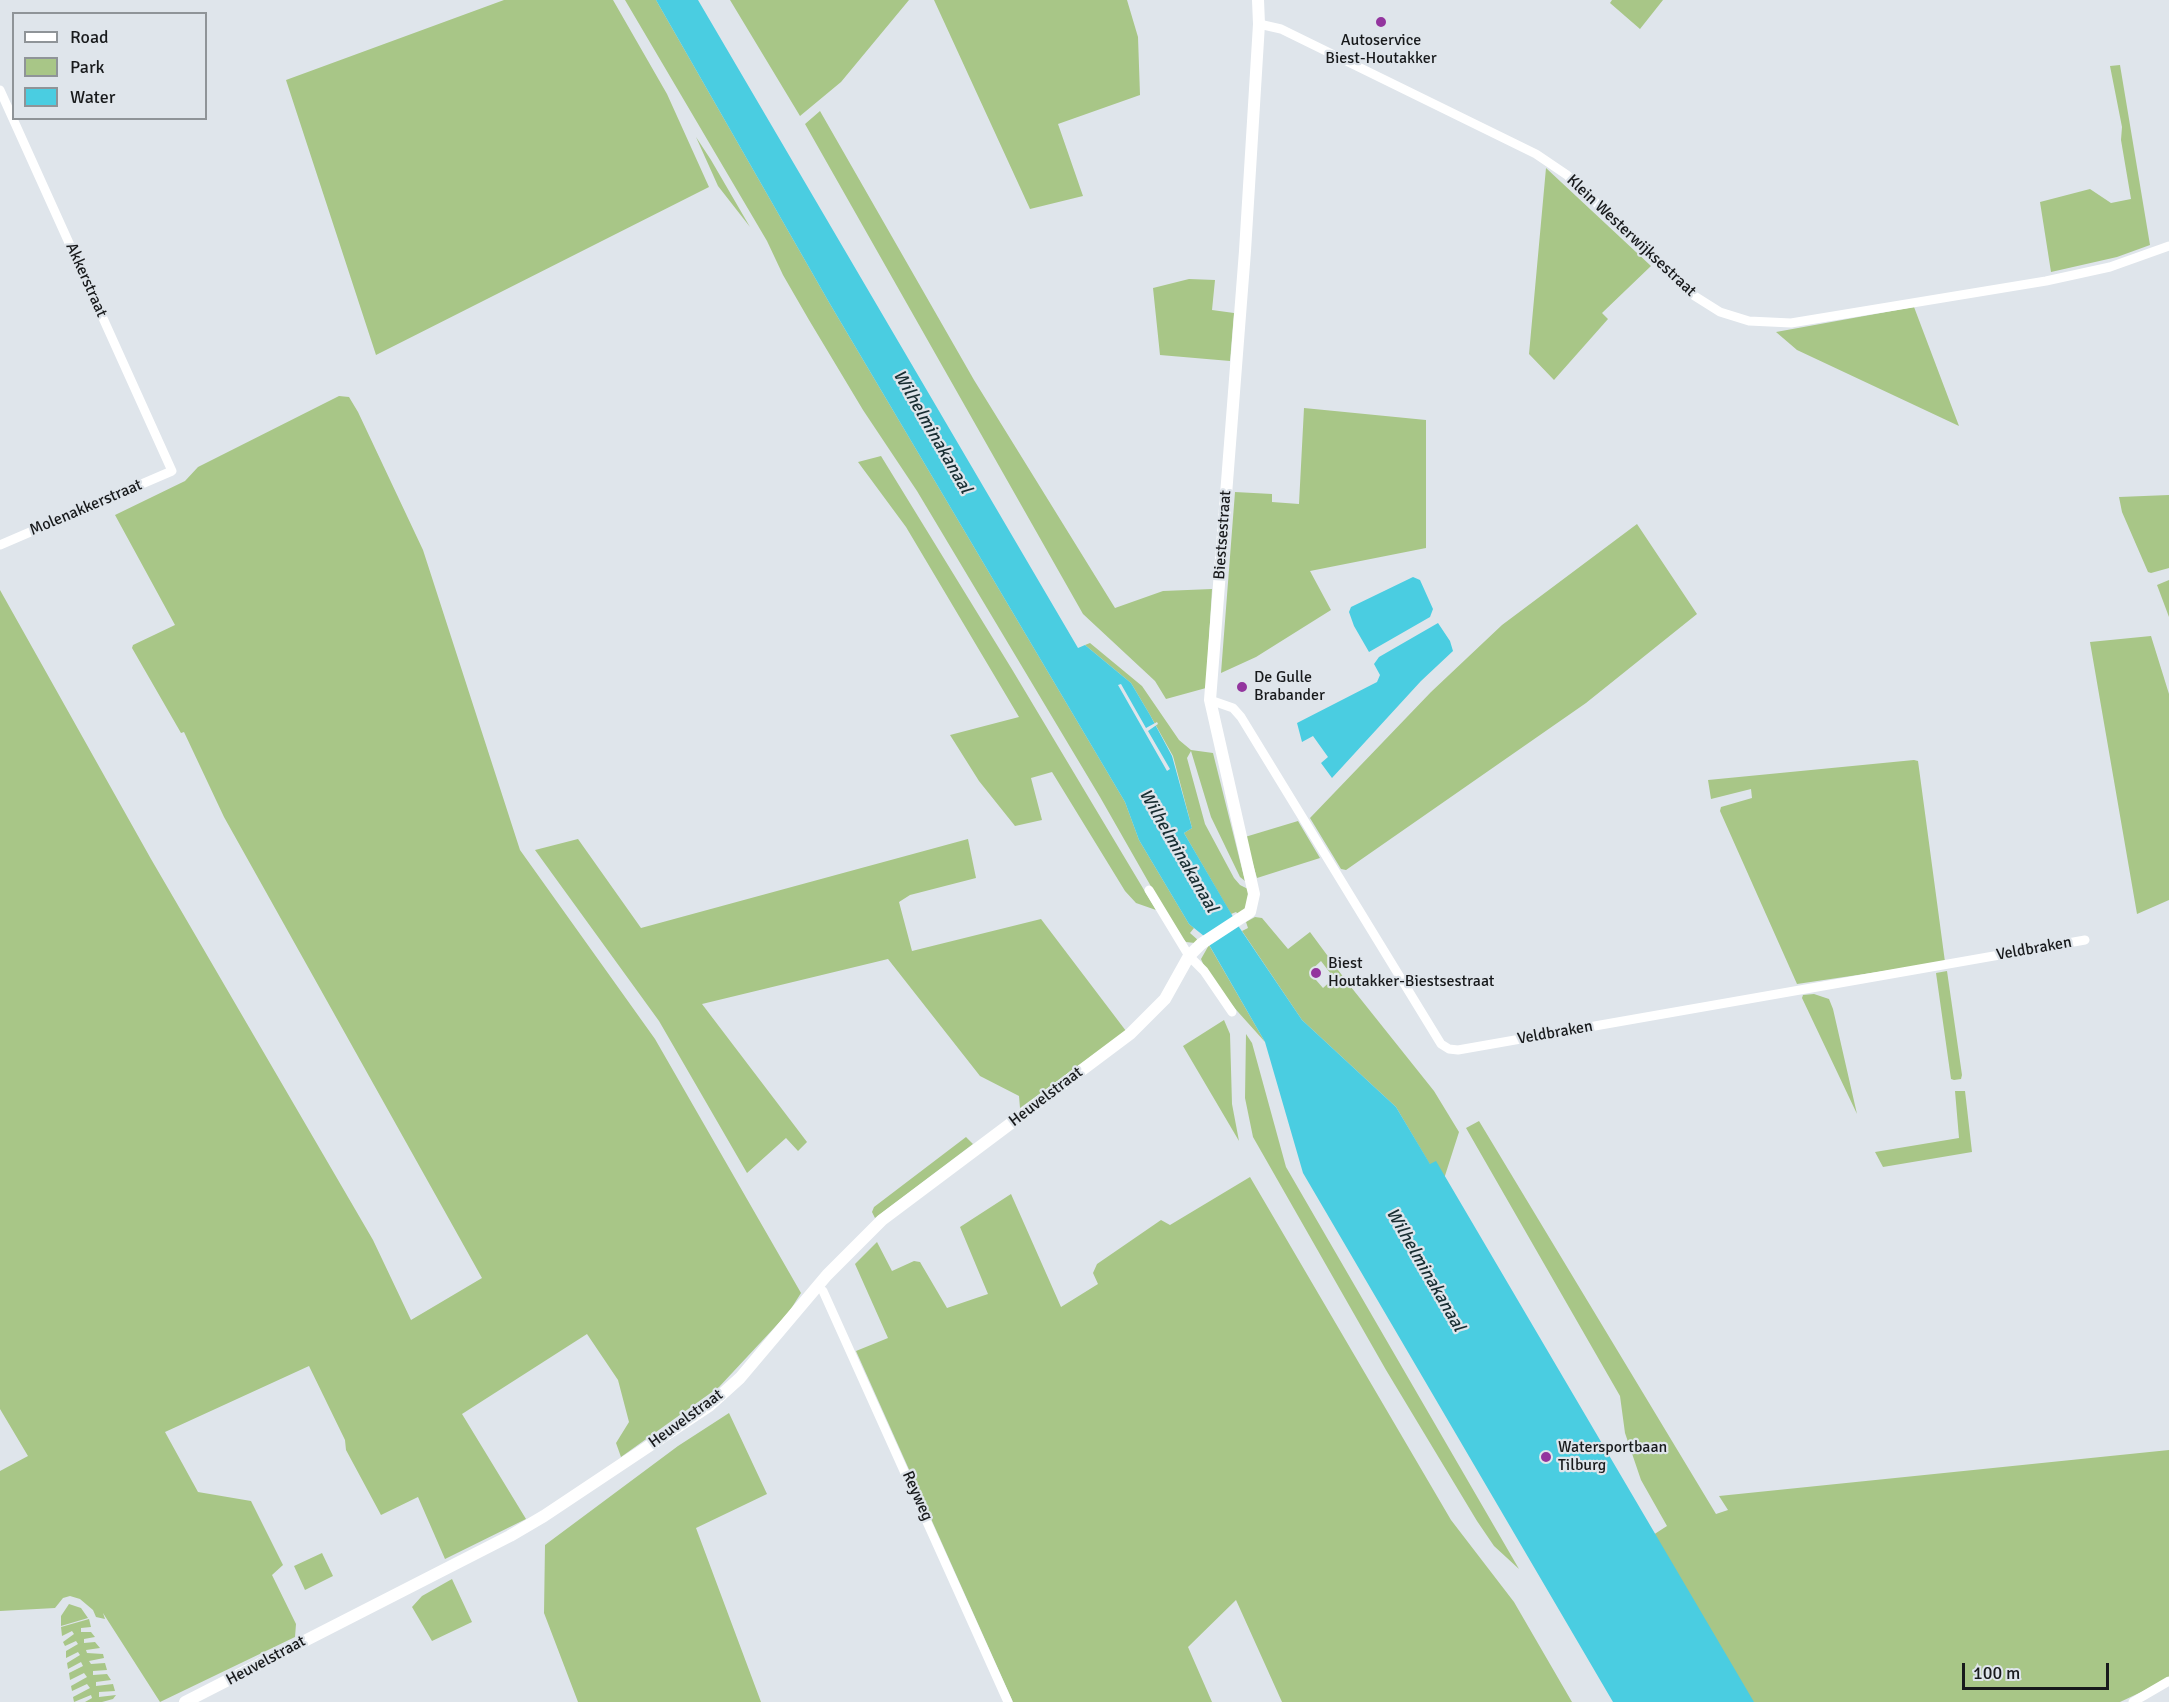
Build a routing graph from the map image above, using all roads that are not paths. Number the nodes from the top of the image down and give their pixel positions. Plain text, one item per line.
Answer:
1 (1258, 0) edge
2 (1260, 24) junction
3 (0, 90) edge
4 (12, 117) edge
5 (14, 120) edge
6 (2169, 246) edge
7 (172, 471) joint
8 (0, 545) edge
9 (1210, 700) junction
10 (1149, 890) dead end
11 (2085, 940) dead end
12 (1189, 956) junction
13 (1232, 1012) dead end
14 (1146, 1020) joint
15 (823, 1291) dead end
16 (2169, 1681) edge
17 (185, 1702) edge
18 (1008, 1702) edge
19 (2133, 1702) edge

1 - 2 street, Biestsestraat
2 - 6 street, Klein Westerwijksestraat
2 - 9 street, Biestsestraat
3 - 4 street, Akkerstraat
5 - 7 street, Akkerstraat
7 - 8 street, Molenakkerstraat
9 - 11 street, Veldbraken
9 - 12 street, Biestsestraat
10 - 12 street
12 - 13 street
12 - 14 street, Biestsestraat
14 - 17 street, Heuvelstraat
15 - 18 street, Reyweg
16 - 19 street

